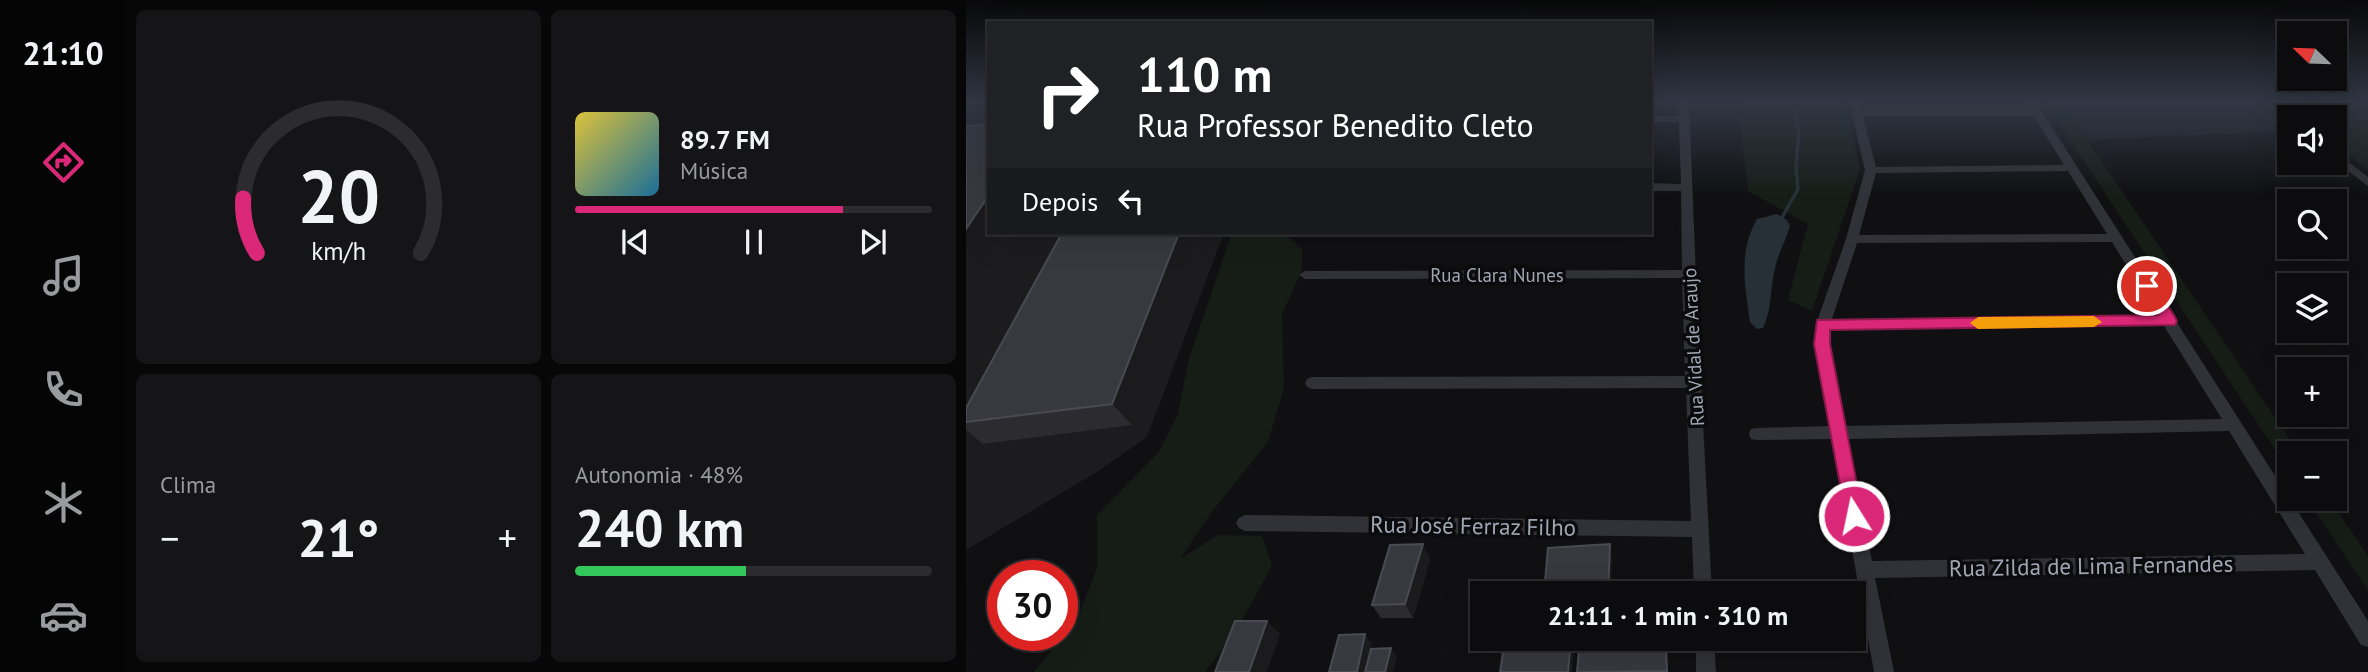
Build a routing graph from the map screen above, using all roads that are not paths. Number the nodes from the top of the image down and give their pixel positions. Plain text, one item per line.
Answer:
1 (1685, 132) edge
2 (1862, 132) edge
3 (2050, 132) edge
4 (2347, 165) edge
5 (2073, 168) junction
6 (1871, 170) junction
7 (2368, 183) edge
8 (1652, 187) edge
9 (1686, 188) junction
10 (2117, 238) junction
11 (1852, 239) junction
12 (1689, 274) junction
13 (1305, 275) dead end
14 (2169, 321) junction
15 (1823, 324) junction
16 (1695, 382) junction
17 (1312, 383) dead end
18 (2235, 425) junction
19 (1839, 433) junction
20 (1757, 434) dead end
21 (1245, 523) dead end
22 (1700, 529) junction
23 (2318, 562) junction
24 (1864, 570) junction
25 (1702, 581) edge
26 (2368, 638) edge
27 (1705, 651) edge
28 (1706, 672) edge
29 (1884, 672) edge

1 - 9 street, Rua Vidal de Araujo
2 - 6 street
3 - 5 street
4 - 7 street
5 - 6 street
5 - 10 street
6 - 11 street
8 - 9 street
9 - 12 street, Rua Vidal de Araujo
10 - 11 street
10 - 14 street
11 - 15 street
12 - 13 street, Rua Clara Nunes
12 - 16 street, Rua Vidal de Araujo
14 - 15 street
14 - 18 street
15 - 19 street
16 - 17 street
16 - 22 street, Rua Vidal de Araujo
18 - 19 street
18 - 23 street
19 - 20 street
19 - 24 street
21 - 22 street, Rua José Ferraz Filho
22 - 25 street, Rua Vidal de Araujo
23 - 24 street, Rua Zilda de Lima Fernandes
23 - 26 street
24 - 29 street
27 - 28 street

